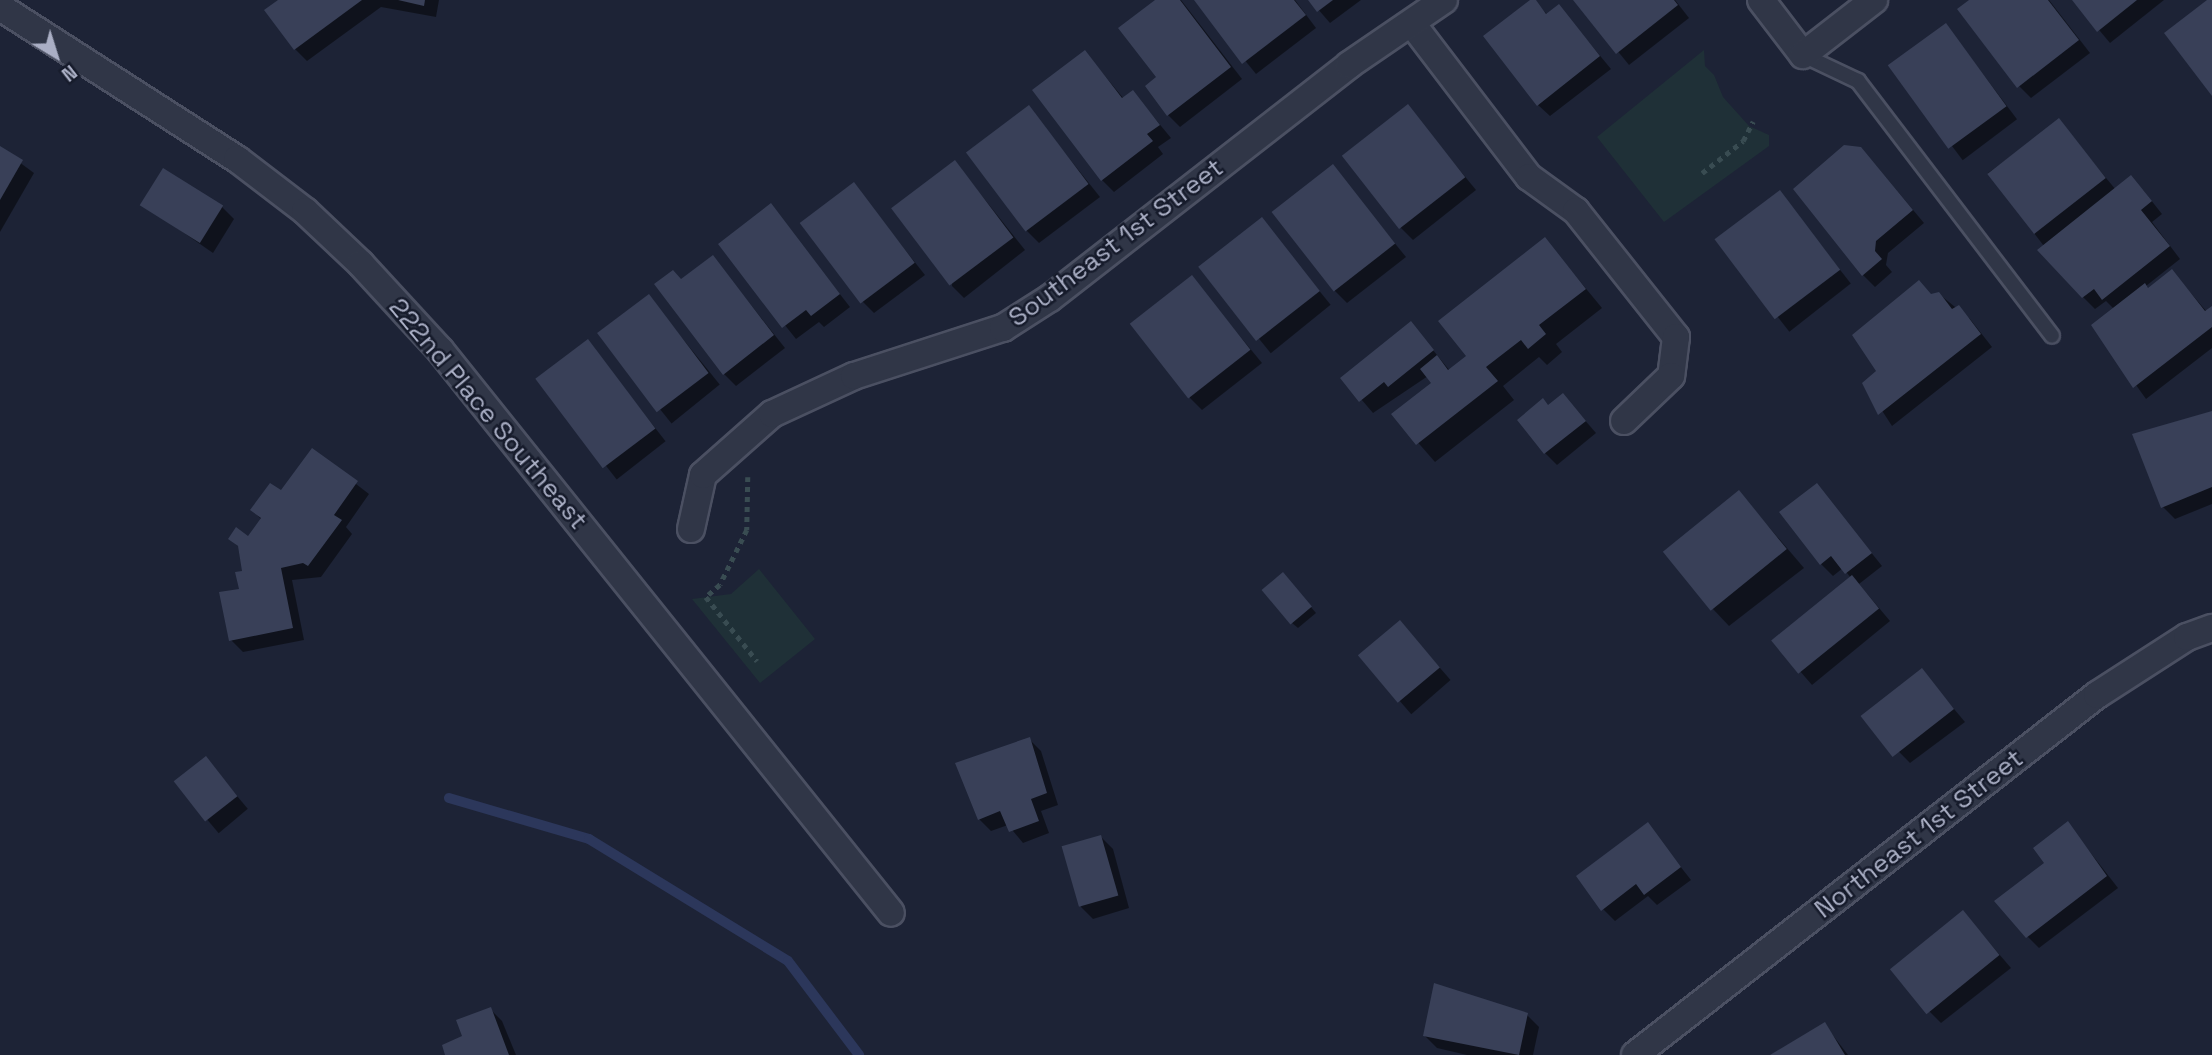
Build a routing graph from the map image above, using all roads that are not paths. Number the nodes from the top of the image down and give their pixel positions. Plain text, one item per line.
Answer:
1 (1444, 0) edge
2 (1761, 0) edge
3 (1874, 0) edge
4 (0, 7) edge
5 (1413, 25) junction
6 (1803, 55) junction
7 (2052, 336) dead end
8 (1624, 421) dead end
9 (691, 529) dead end
10 (2212, 628) edge
11 (891, 913) dead end
12 (1635, 1055) edge

1 - 5 street, Southeast 1st Street
2 - 6 street
3 - 6 street
4 - 11 street, 222nd Place Southeast
5 - 8 street
5 - 9 street, Southeast 1st Street
6 - 7 lane
10 - 12 street, Northeast 1st Street

